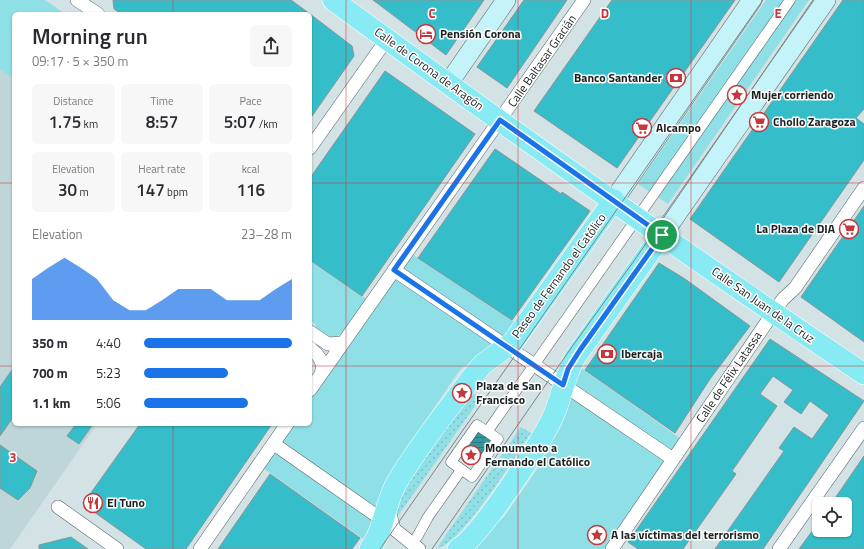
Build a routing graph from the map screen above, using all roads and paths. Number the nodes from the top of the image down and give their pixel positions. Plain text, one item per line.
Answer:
1 (77, 0) edge
2 (334, 0) edge
3 (506, 0) edge
4 (584, 0) edge
5 (752, 0) edge
6 (790, 0) edge
7 (826, 0) edge
8 (96, 8) edge
9 (387, 39) junction
10 (448, 84) junction
11 (500, 120) junction
12 (312, 145) edge
13 (864, 188) edge
14 (614, 200) junction
15 (638, 218) junction
16 (662, 235) junction
17 (394, 270) junction
18 (773, 313) junction
19 (312, 333) edge
20 (342, 343) junction
21 (508, 347) junction
22 (312, 350) edge
23 (535, 365) junction
24 (321, 374) junction
25 (864, 374) edge
26 (563, 385) junction
27 (312, 387) edge
28 (286, 426) edge
29 (864, 428) edge
30 (487, 432) junction
31 (274, 444) junction
32 (673, 459) junction
33 (461, 470) junction
34 (58, 507) dead end
35 (386, 514) junction
36 (418, 543) edge
37 (117, 549) edge
38 (200, 549) edge
39 (370, 549) edge
40 (458, 549) edge
41 (612, 549) edge
42 (779, 549) edge

1 - 8 street
2 - 9 main road, Calle de Corona de Aragón
3 - 10 main road
4 - 11 street, Calle Baltasar Gracián
5 - 14 main road, Paseo de Fernando el Católico
6 - 15 street
7 - 16 main road
9 - 10 main road, Calle de Corona de Aragón
9 - 12 street
10 - 11 main road, Calle de Corona de Aragón
11 - 14 main road, Calle de Corona de Aragón
11 - 17 street, Calle Baltasar Gracián
13 - 18 street, Calle de Félix Latassa
14 - 15 main road, Calle de Corona de Aragón
14 - 21 main road, Paseo de Fernando el Católico
15 - 16 main road, Calle de Corona de Aragón
15 - 23 street
16 - 18 main road, Calle San Juan de la Cruz
16 - 26 main road
17 - 20 street, Calle Baltasar Gracián
17 - 21 street
18 - 25 main road, Calle San Juan de la Cruz
18 - 32 street, Calle de Félix Latassa
19 - 20 street
20 - 24 street, Calle Baltasar Gracián
21 - 23 street
21 - 35 main road, Paseo de Fernando el Católico
22 - 24 street
23 - 26 street
23 - 30 street
24 - 27 street, Calle Baltasar Gracián
26 - 32 street
26 - 40 main road
28 - 31 street
29 - 42 street
30 - 33 street
30 - 33 street
31 - 35 street
31 - 38 street
32 - 41 street, Calle de Félix Latassa
33 - 36 street
34 - 37 street
35 - 36 street
35 - 39 main road, Paseo de Fernando el Católico

